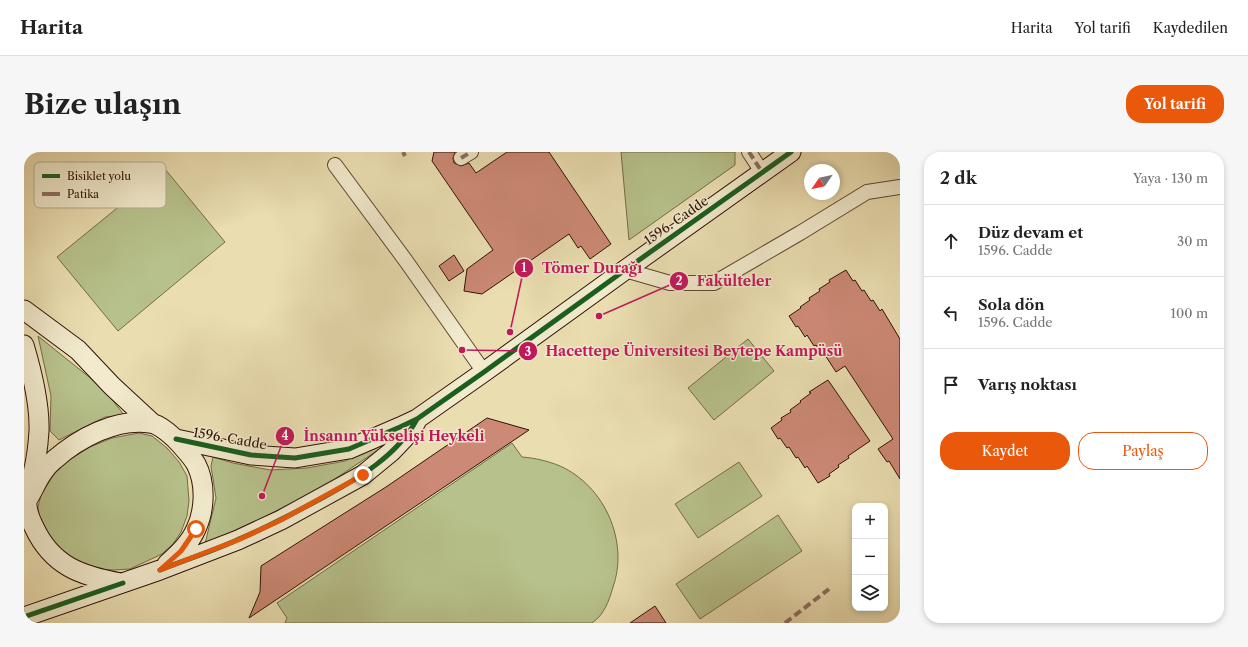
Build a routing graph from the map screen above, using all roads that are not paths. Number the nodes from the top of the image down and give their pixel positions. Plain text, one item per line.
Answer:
1 (791, 152) edge
2 (748, 153) edge
3 (335, 165) dead end
4 (762, 172) junction
5 (900, 187) edge
6 (625, 270) junction
7 (24, 310) edge
8 (24, 345) edge
9 (484, 372) junction
10 (418, 419) junction
11 (152, 423) junction
12 (176, 439) junction
13 (25, 503) edge
14 (160, 570) junction
15 (123, 583) junction
16 (24, 617) edge

1 - 4 street, 1596. Cadde
2 - 4 street
3 - 9 street
4 - 6 street, 1596. Cadde
5 - 6 street
6 - 9 street, 1596. Cadde
7 - 11 street, 1596. Cadde
8 - 13 street
9 - 10 street, 1596. Cadde
10 - 12 street, 1596. Cadde
10 - 14 street, 1596. Cadde
11 - 12 street, 1596. Cadde
11 - 13 street
12 - 14 street, 1596. Cadde
13 - 15 street, 1596. Cadde
14 - 15 street, 1596. Cadde
15 - 16 street, 1596. Cadde

